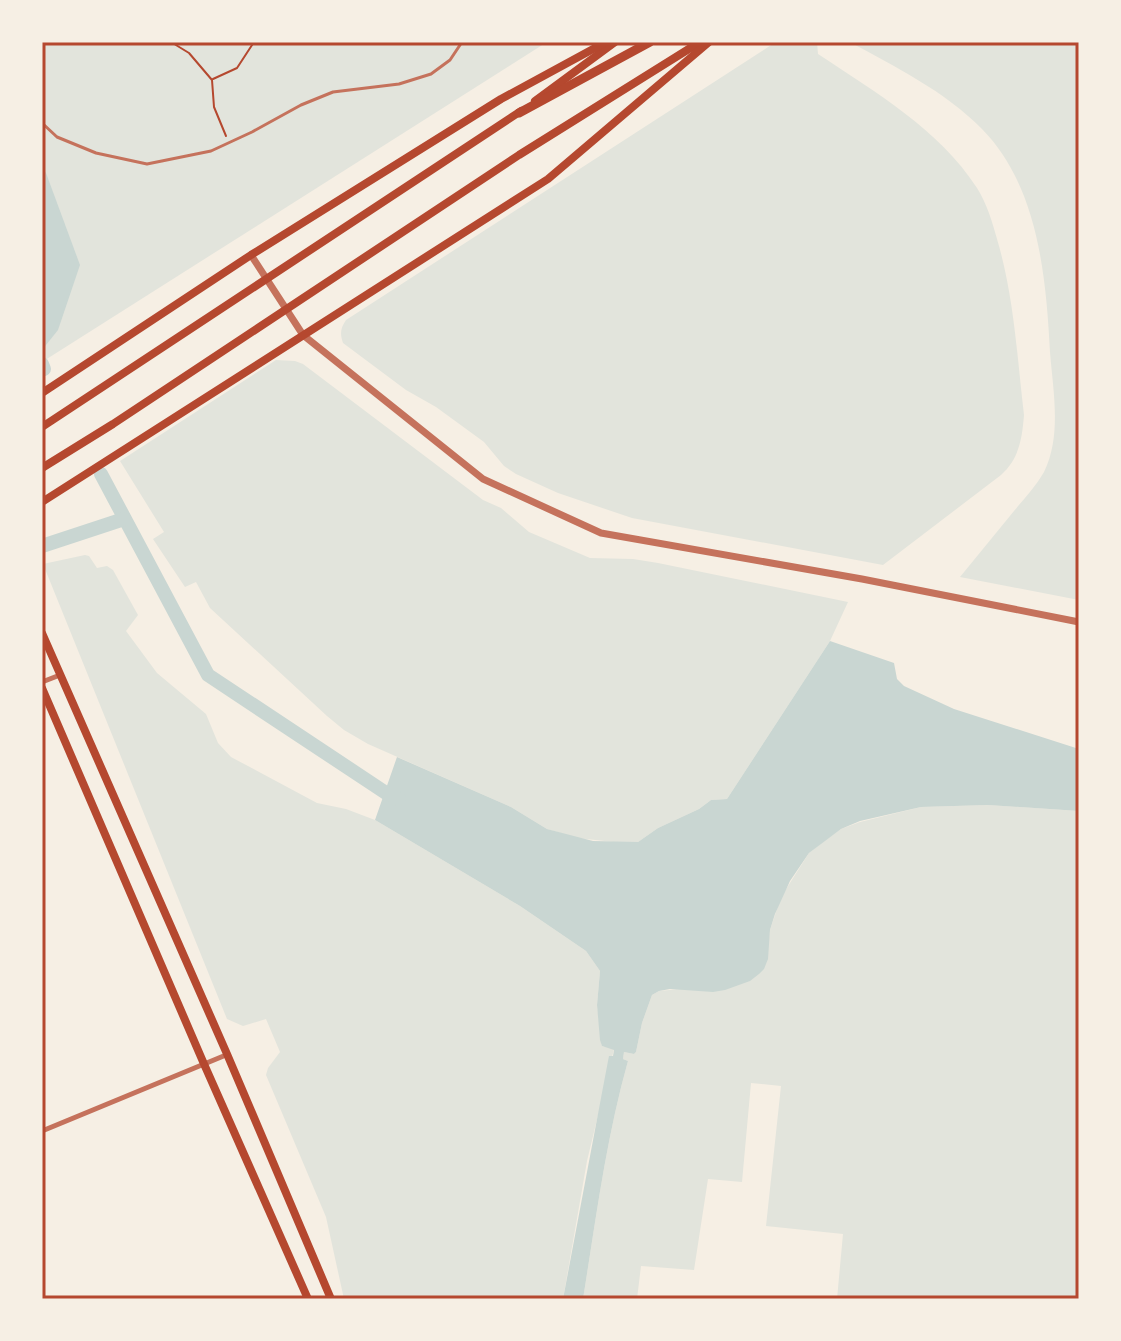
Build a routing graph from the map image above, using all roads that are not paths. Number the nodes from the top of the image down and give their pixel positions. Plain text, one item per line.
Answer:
1 (462, 42) edge
2 (606, 42) edge
3 (615, 42) edge
4 (650, 42) edge
5 (700, 42) edge
6 (709, 42) edge
7 (519, 113) junction
8 (42, 123) edge
9 (251, 255) junction
10 (303, 335) junction
11 (42, 393) edge
12 (42, 427) edge
13 (42, 468) edge
14 (42, 502) edge
15 (1079, 622) edge
16 (42, 633) edge
17 (60, 675) junction
18 (42, 685) edge
19 (227, 1054) junction
20 (204, 1064) junction
21 (42, 1131) edge
22 (308, 1299) edge
23 (331, 1299) edge

1 - 8 lane
2 - 9 main road
3 - 7 main road
4 - 7 highway
5 - 13 main road
6 - 10 main road
7 - 12 main road
9 - 10 street
9 - 11 main road
10 - 14 main road
10 - 15 street
16 - 17 main road
17 - 18 street
17 - 19 main road
18 - 20 main road
19 - 20 street
19 - 23 main road
20 - 21 street
20 - 22 main road

